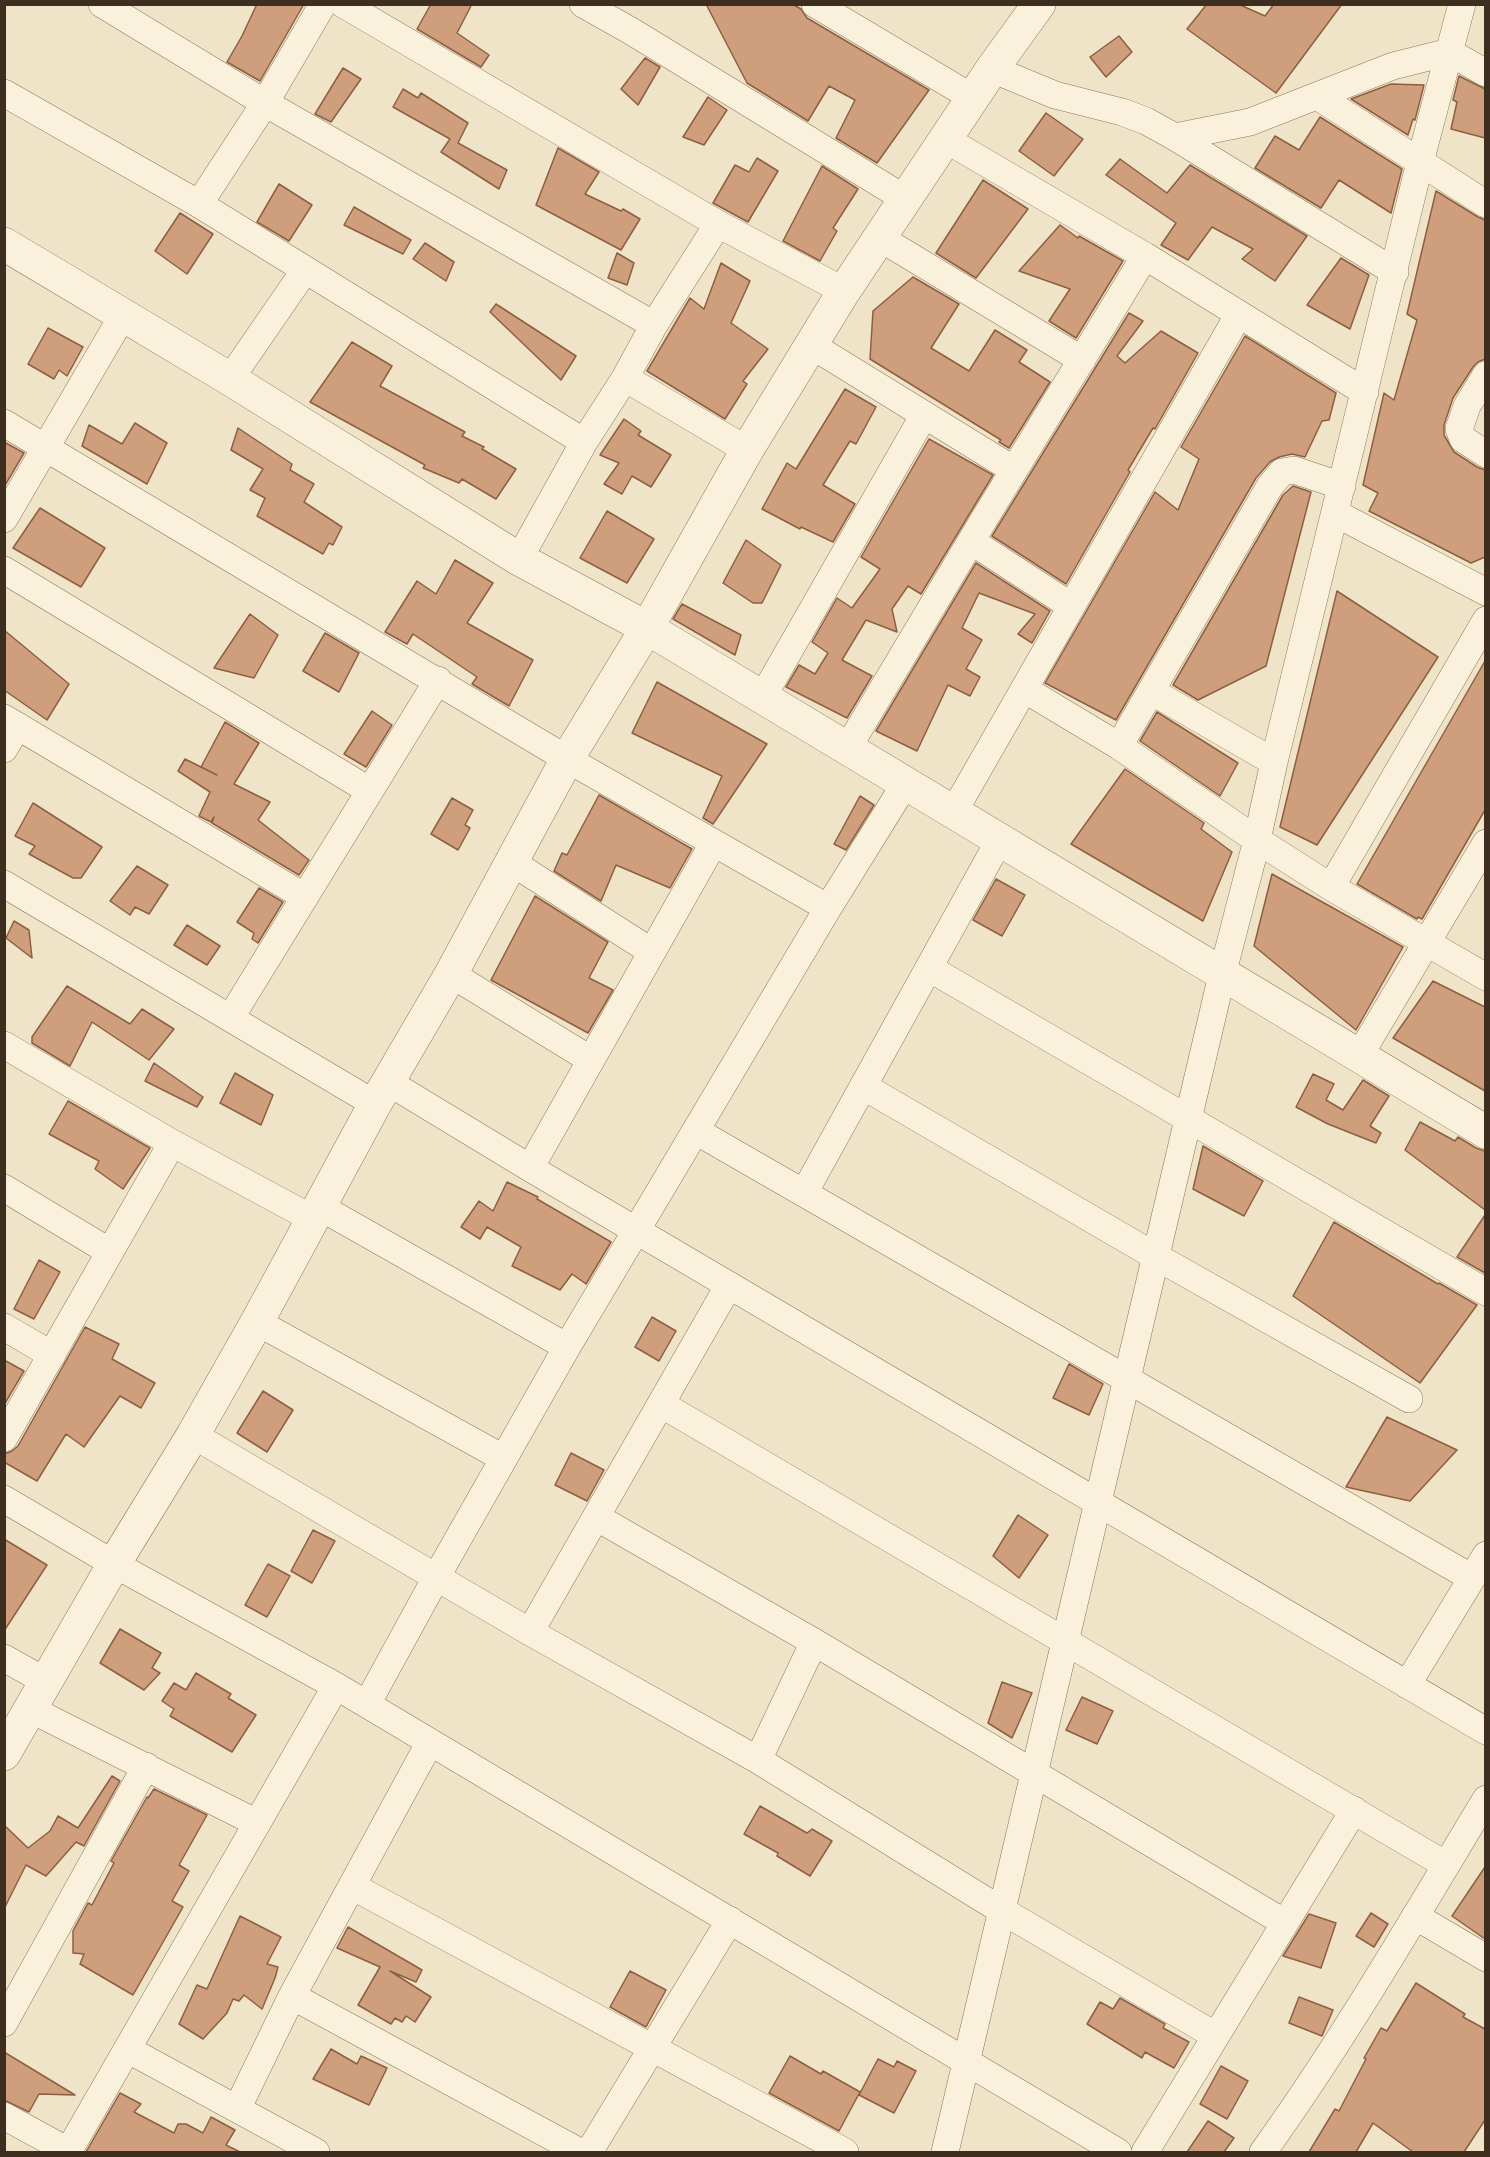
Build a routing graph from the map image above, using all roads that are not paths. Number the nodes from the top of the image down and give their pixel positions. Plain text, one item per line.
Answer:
1 (102, 4) edge
2 (324, 4) edge
3 (343, 4) edge
4 (583, 4) edge
5 (815, 4) edge
6 (1039, 4) edge
7 (1462, 4) edge
8 (1449, 52) junction
9 (992, 69) junction
10 (1485, 73) edge
11 (4, 93) edge
12 (1317, 96) junction
13 (973, 98) junction
14 (265, 103) junction
15 (1175, 137) junction
16 (945, 139) junction
17 (1420, 162) junction
18 (907, 200) junction
19 (199, 204) junction
20 (1485, 204) edge
21 (718, 224) junction
22 (880, 238) junction
23 (4, 244) edge
24 (1145, 256) junction
25 (305, 270) junction
26 (1395, 272) junction
27 (844, 291) junction
28 (1239, 314) junction
29 (123, 315) junction
30 (654, 325) junction
31 (811, 345) junction
32 (1082, 360) junction
33 (1485, 375) edge
34 (626, 378) junction
35 (231, 379) junction
36 (1365, 392) junction
37 (924, 415) junction
38 (4, 423) edge
39 (584, 442) junction
40 (46, 447) junction
41 (747, 450) junction
42 (1485, 454) edge
43 (1014, 470) junction
44 (1342, 486) junction
45 (1335, 513) junction
46 (4, 519) edge
47 (971, 541) junction
48 (519, 559) junction
49 (4, 570) edge
50 (1485, 592) edge
51 (1071, 606) junction
52 (1485, 620) edge
53 (647, 628) junction
54 (438, 680) junction
55 (1024, 689) junction
56 (1151, 691) junction
57 (762, 698) junction
58 (11, 722) edge
59 (1119, 746) junction
60 (4, 749) edge
61 (847, 749) junction
62 (567, 759) junction
63 (1274, 762) junction
64 (905, 784) junction
65 (370, 791) junction
66 (953, 813) junction
67 (1257, 840) junction
68 (999, 841) junction
69 (1485, 843) edge
70 (713, 844) junction
71 (513, 863) junction
72 (1476, 880) edge
73 (4, 884) edge
74 (1331, 887) junction
75 (305, 897) junction
76 (828, 908) junction
77 (1427, 941) junction
78 (652, 952) junction
79 (929, 968) junction
80 (451, 974) junction
81 (1221, 975) junction
82 (1485, 976) edge
83 (231, 1017) junction
84 (4, 1045) edge
85 (1359, 1056) junction
86 (591, 1060) junction
87 (863, 1086) junction
88 (381, 1093) junction
89 (1187, 1117) junction
90 (696, 1131) junction
91 (1485, 1132) edge
92 (172, 1143) junction
93 (530, 1168) junction
94 (4, 1188) edge
95 (804, 1192) junction
96 (316, 1213) junction
97 (638, 1230) junction
98 (110, 1252) junction
99 (1155, 1256) junction
100 (729, 1285) junction
101 (1485, 1292) edge
102 (257, 1322) junction
103 (4, 1327) edge
104 (567, 1347) junction
105 (52, 1355) junction
106 (1125, 1379) junction
107 (1409, 1399) dead end
108 (661, 1404) junction
109 (193, 1435) junction
110 (4, 1438) edge
111 (503, 1458) junction
112 (4, 1499) edge
113 (1096, 1502) junction
114 (596, 1517) junction
115 (1485, 1555) edge
116 (114, 1564) junction
117 (437, 1576) junction
118 (1472, 1578) junction
119 (530, 1632) junction
120 (1064, 1641) junction
121 (814, 1642) junction
122 (4, 1658) edge
123 (1407, 1685) junction
124 (336, 1686) junction
125 (38, 1695) junction
126 (367, 1704) junction
127 (1485, 1731) edge
128 (430, 1742) junction
129 (4, 1754) edge
130 (758, 1760) junction
131 (146, 1766) junction
132 (1034, 1775) junction
133 (1485, 1799) edge
134 (1354, 1810) junction
135 (257, 1823) junction
136 (1446, 1865) junction
137 (352, 1886) junction
138 (1001, 1910) junction
139 (1415, 1916) junction
140 (730, 1920) junction
141 (1285, 1923) junction
142 (1485, 1958) edge
143 (292, 1996) junction
144 (4, 2023) edge
145 (1216, 2036) junction
146 (652, 2048) junction
147 (127, 2049) junction
148 (967, 2063) junction
149 (237, 2109) junction
150 (4, 2116) edge
151 (69, 2152) edge
152 (316, 2152) edge
153 (580, 2152) edge
154 (589, 2152) edge
155 (846, 2152) edge
156 (945, 2152) edge
157 (1118, 2152) edge
158 (1145, 2152) edge
159 (1263, 2152) edge

1 - 14 street
2 - 14 street
3 - 21 street
4 - 18 street
5 - 13 street
6 - 9 street
7 - 8 street
8 - 10 street
8 - 12 street
8 - 17 street
9 - 13 street
9 - 15 street
11 - 19 street
12 - 15 street
12 - 17 street
13 - 16 street
14 - 19 street
14 - 30 street
15 - 26 street
16 - 18 street
16 - 24 street
17 - 20 street
17 - 26 street
18 - 22 street
19 - 25 street
21 - 27 street
21 - 30 street
22 - 27 street
22 - 32 street
23 - 29 street
24 - 28 street
24 - 32 street
25 - 35 street
25 - 39 street
26 - 36 street
27 - 31 street
28 - 36 street
28 - 51 street
29 - 35 street
29 - 40 street
30 - 34 street
31 - 37 street
31 - 41 street
32 - 43 street
33 - 42 street
34 - 39 street
34 - 41 street
35 - 48 street
36 - 44 street
37 - 43 street
37 - 57 street
38 - 40 street
39 - 48 street
40 - 46 street
40 - 54 street
41 - 53 street
43 - 47 street
44 - 45 street
44 - 56 street
45 - 50 street
45 - 63 street
47 - 51 street
47 - 61 street
48 - 53 street
49 - 65 street
51 - 55 street
52 - 74 street
53 - 57 street
53 - 62 street
54 - 62 street
54 - 65 street
55 - 59 street
55 - 66 street
56 - 59 street
56 - 63 street
57 - 61 street
58 - 60 street
58 - 75 street
59 - 67 street
61 - 64 street
62 - 70 street
62 - 71 street
63 - 67 street
64 - 66 street
64 - 76 street
65 - 75 street
66 - 68 street
67 - 74 street
67 - 81 street
68 - 79 street
68 - 81 street
69 - 72 street
70 - 76 street
70 - 78 street
71 - 78 street
71 - 80 street
72 - 77 street
73 - 83 street
74 - 77 street
75 - 83 street
76 - 90 street
77 - 82 street
77 - 85 street
78 - 86 street
79 - 87 street
79 - 89 street
80 - 86 street
80 - 88 street
81 - 85 street
81 - 89 street
83 - 88 street
84 - 92 street
85 - 91 street
86 - 93 street
87 - 95 street
87 - 99 street
88 - 93 street
88 - 96 street
89 - 99 street
89 - 101 street
90 - 95 street
90 - 97 street
92 - 96 street
92 - 98 street
93 - 97 street
94 - 98 street
95 - 106 street
96 - 102 street
96 - 104 street
97 - 100 street
97 - 104 street
98 - 105 street
99 - 106 street
99 - 107 street
100 - 108 street
100 - 113 street
102 - 109 street
102 - 111 street
103 - 105 street
104 - 111 street
105 - 110 street
106 - 113 street
106 - 118 street
108 - 114 street
108 - 120 street
109 - 116 street
109 - 117 street
111 - 117 street
112 - 116 street
113 - 120 street
113 - 123 street
114 - 119 street
114 - 121 street
115 - 118 street
116 - 124 street
116 - 125 street
117 - 119 street
117 - 126 street
118 - 123 street
119 - 130 street
120 - 132 street
120 - 134 street
121 - 130 street
121 - 132 street
122 - 125 street
123 - 127 street
124 - 126 street
124 - 135 street
125 - 129 street
125 - 131 street
126 - 128 street
128 - 137 street
128 - 140 street
130 - 138 street
131 - 135 street
131 - 144 street
132 - 138 street
132 - 141 street
133 - 136 street
134 - 136 street
134 - 141 street
135 - 147 street
136 - 139 street
137 - 143 street
137 - 146 street
138 - 145 street
138 - 148 street
139 - 142 street
139 - 159 street
140 - 146 street
140 - 148 street
141 - 145 street
143 - 149 street
143 - 153 street
145 - 158 street
146 - 154 street
146 - 155 street
147 - 149 street
147 - 151 street
148 - 156 street
148 - 157 street
149 - 152 street
150 - 151 street

